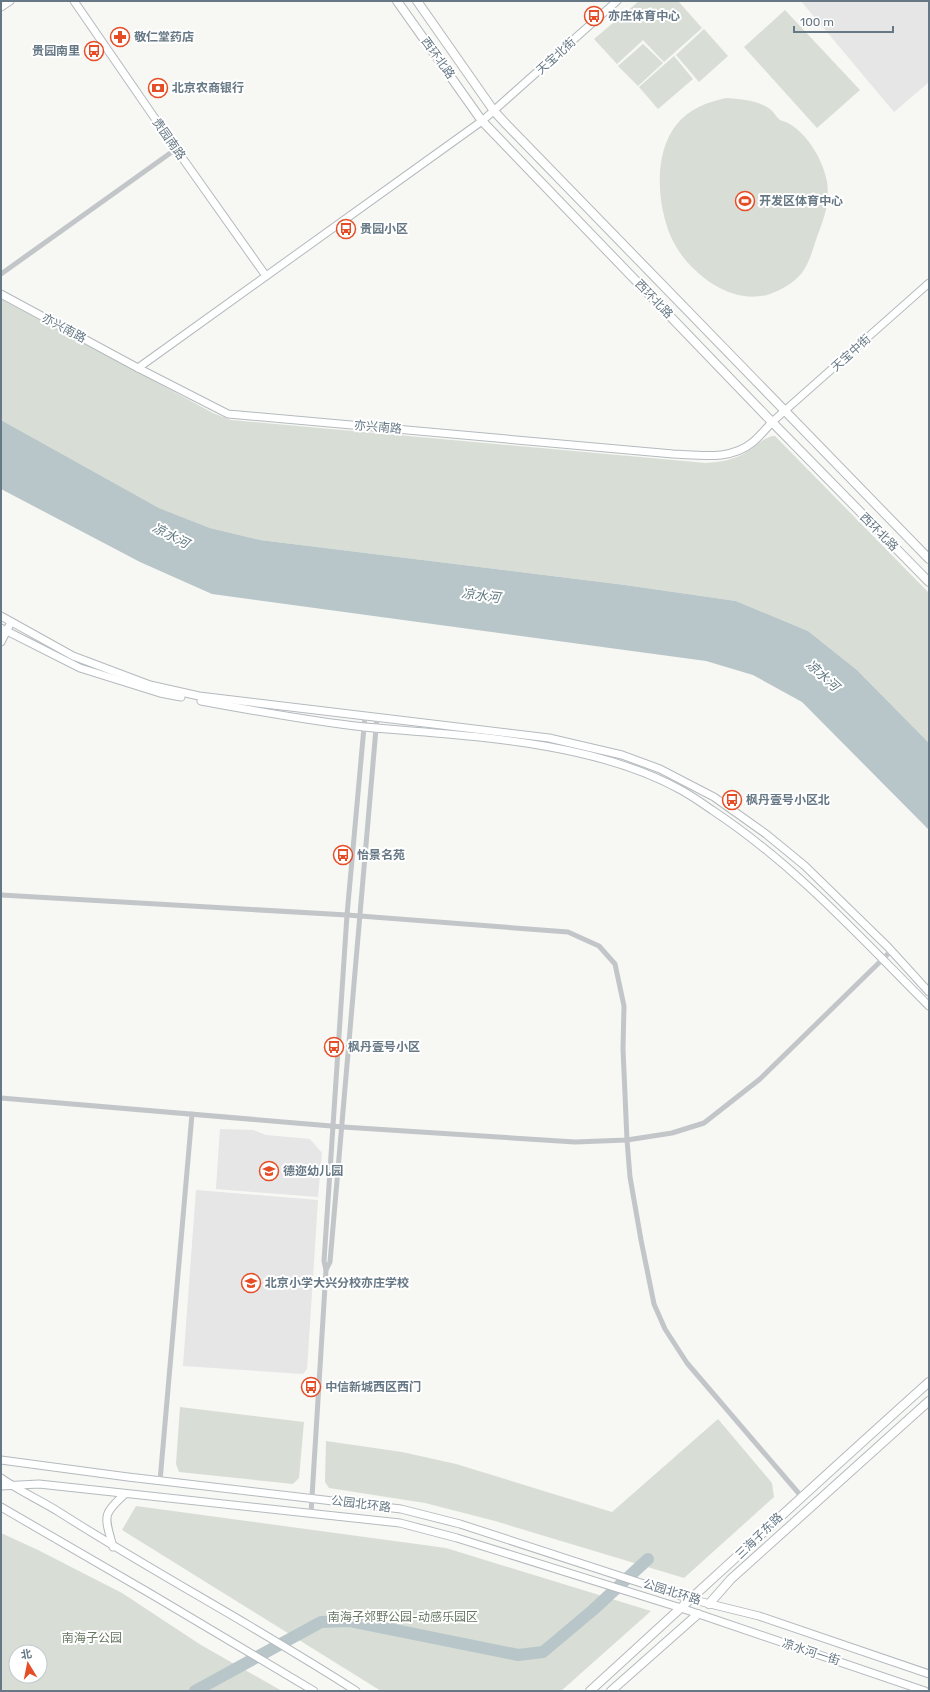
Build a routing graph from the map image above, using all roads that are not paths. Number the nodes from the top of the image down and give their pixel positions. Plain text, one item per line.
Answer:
1 (10, 1) edge
2 (74, 1) edge
3 (396, 1) edge
4 (417, 1) edge
5 (617, 1) edge
6 (1, 7) edge
7 (494, 111) junction
8 (482, 121) junction
9 (176, 149) junction
10 (1, 274) edge
11 (266, 276) junction
12 (929, 283) edge
13 (1, 294) edge
14 (138, 368) junction
15 (786, 411) junction
16 (772, 422) junction
17 (929, 559) edge
18 (929, 582) edge
19 (1, 616) edge
20 (11, 622) junction
21 (4, 630) edge
22 (1, 642) edge
23 (365, 716) junction
24 (377, 717) junction
25 (364, 727) junction
26 (376, 727) junction
27 (1, 895) edge
28 (347, 915) junction
29 (359, 917) junction
30 (891, 951) junction
31 (883, 959) junction
32 (929, 992) edge
33 (929, 1006) edge
34 (1, 1098) edge
35 (192, 1114) junction
36 (333, 1126) junction
37 (343, 1127) junction
38 (627, 1140) junction
39 (326, 1270) junction
40 (929, 1382) edge
41 (929, 1401) edge
42 (1, 1460) edge
43 (1, 1478) edge
44 (160, 1481) junction
45 (1, 1486) edge
46 (12, 1486) junction
47 (125, 1494) junction
48 (801, 1496) junction
49 (313, 1498) junction
50 (1, 1507) edge
51 (311, 1513) junction
52 (113, 1547) junction
53 (690, 1599) junction
54 (709, 1604) junction
55 (681, 1608) junction
56 (698, 1614) junction
57 (929, 1674) edge
58 (314, 1691) edge
59 (356, 1691) edge
60 (590, 1691) edge
61 (611, 1691) edge
62 (925, 1691) edge

1 - 6 street
2 - 9 street, 贵园南路
3 - 8 main road, 西环北路
4 - 7 main road, 西环北路
5 - 7 street, 天宝北街
7 - 8 street, 天宝北街
7 - 15 main road, 西环北路
8 - 11 street, 天宝北街
8 - 16 main road, 西环北路
9 - 10 street
9 - 11 street, 贵园南路
11 - 14 street, 天宝北街
12 - 15 street, 天宝中街
13 - 14 street, 亦兴南路
14 - 16 street, 亦兴南路
15 - 16 street, 天宝中街
15 - 17 main road, 西环北路
16 - 18 main road, 西环北路
19 - 20 street
20 - 21 street
20 - 23 street
21 - 22 street
21 - 25 street
23 - 24 street
23 - 25 street
24 - 26 street
24 - 30 street
25 - 26 street
25 - 28 street
26 - 29 street
26 - 31 street
27 - 28 street
28 - 29 street
28 - 36 street
29 - 37 street
29 - 38 street
30 - 31 street
30 - 32 street
31 - 33 street
31 - 38 street
34 - 35 street
35 - 36 street
35 - 44 street
36 - 37 street
36 - 39 street
37 - 38 street
37 - 39 street
38 - 48 street
39 - 49 street
40 - 48 main road, 三海子东路
41 - 54 main road, 三海子东路
42 - 44 street, 公园北环路
43 - 46 street, 公园北环路
44 - 49 street, 公园北环路
45 - 46 street, 公园北环路
46 - 47 street, 公园北环路
46 - 52 street, 公园北环路
47 - 51 street, 公园北环路
47 - 52 street
48 - 53 main road, 三海子东路
49 - 51 street
49 - 53 street, 公园北环路
50 - 58 street
51 - 55 street, 公园北环路
52 - 59 street, 公园北环路
53 - 54 street, 公园北环路
53 - 55 main road, 三海子东路
54 - 56 street, 三海子东路
54 - 57 street, 凉水河一街
55 - 56 street, 公园北环路
55 - 60 main road, 三海子东路
56 - 61 main road, 三海子东路
56 - 62 street, 凉水河一街

